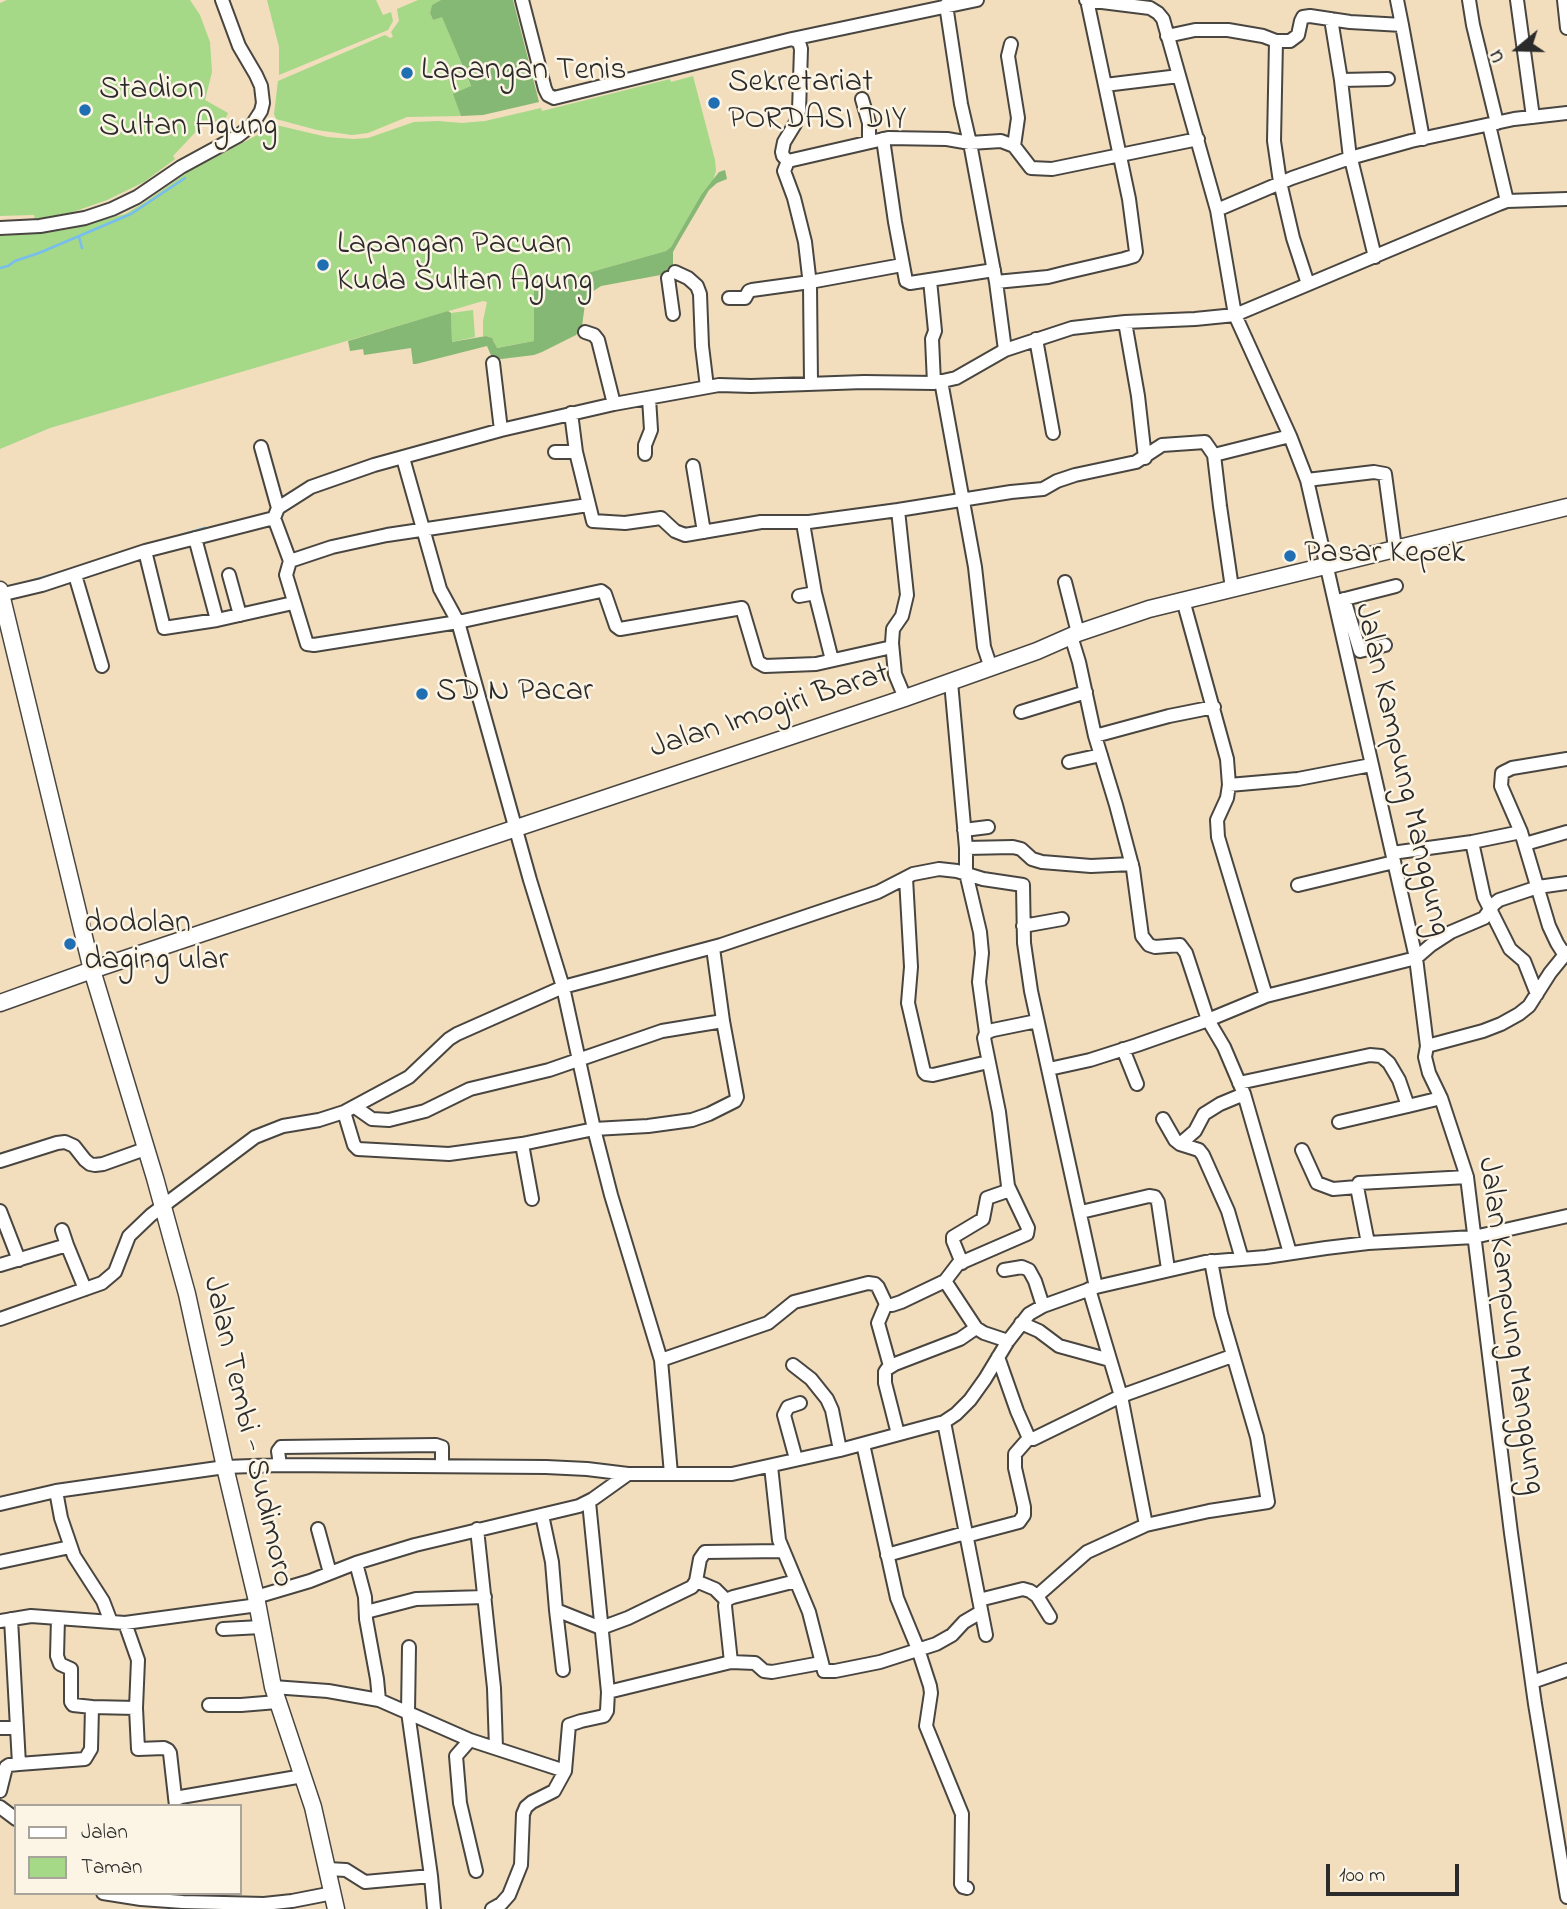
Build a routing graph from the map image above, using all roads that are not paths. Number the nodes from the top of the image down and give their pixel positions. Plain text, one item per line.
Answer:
1 (222, 0) edge
2 (522, 0) edge
3 (976, 0) edge
4 (1087, 0) edge
5 (1398, 0) edge
6 (1469, 0) edge
7 (1517, 0) edge
8 (1564, 0) edge
9 (946, 5) junction
10 (1331, 19) junction
11 (1402, 24) junction
12 (1567, 28) edge
13 (1167, 36) junction
14 (792, 39) junction
15 (1276, 41) junction
16 (1011, 44) dead end
17 (1179, 76) junction
18 (1388, 79) dead end
19 (1341, 80) junction
20 (1105, 85) junction
21 (862, 99) dead end
22 (1567, 113) edge
23 (1533, 117) junction
24 (1493, 124) junction
25 (883, 139) junction
26 (1198, 139) junction
27 (1423, 139) junction
28 (869, 142) junction
29 (970, 143) junction
30 (1014, 146) junction
31 (1120, 154) junction
32 (1349, 159) junction
33 (788, 161) junction
34 (1280, 182) junction
35 (1567, 200) edge
36 (1507, 201) junction
37 (1217, 210) junction
38 (0, 228) edge
39 (1375, 257) junction
40 (902, 265) junction
41 (995, 276) junction
42 (930, 280) junction
43 (810, 282) junction
44 (1308, 284) junction
45 (729, 298) dead end
46 (673, 314) dead end
47 (1236, 315) junction
48 (1125, 322) junction
49 (585, 332) dead end
50 (1036, 339) junction
51 (1005, 350) junction
52 (493, 363) dead end
53 (938, 382) junction
54 (811, 383) junction
55 (707, 387) junction
56 (649, 398) junction
57 (614, 404) junction
58 (571, 414) junction
59 (500, 430) junction
60 (1053, 433) dead end
61 (1290, 436) junction
62 (261, 447) dead end
63 (576, 452) junction
64 (555, 453) dead end
65 (645, 454) dead end
66 (1214, 455) junction
67 (403, 458) junction
68 (1145, 458) junction
69 (693, 466) dead end
70 (1307, 480) junction
71 (963, 501) junction
72 (588, 505) junction
73 (1567, 507) edge
74 (898, 510) junction
75 (276, 513) junction
76 (803, 523) junction
77 (424, 531) junction
78 (704, 531) junction
79 (194, 538) junction
80 (1395, 548) junction
81 (145, 551) junction
82 (290, 561) junction
83 (1326, 565) junction
84 (75, 575) junction
85 (229, 575) dead end
86 (1065, 582) dead end
87 (1396, 586) dead end
88 (1232, 588) junction
89 (1, 593) edge
90 (815, 593) junction
91 (799, 596) dead end
92 (1183, 600) junction
93 (1338, 600) junction
94 (293, 603) junction
95 (240, 615) junction
96 (216, 620) junction
97 (458, 622) junction
98 (1075, 635) junction
99 (1385, 645) dead end
100 (892, 648) junction
101 (1360, 651) junction
102 (1346, 656) junction
103 (988, 658) junction
104 (832, 660) junction
105 (102, 666) dead end
106 (951, 682) junction
107 (1086, 692) junction
108 (904, 695) junction
109 (1214, 707) junction
110 (1021, 712) dead end
111 (1095, 736) junction
112 (1101, 755) junction
113 (1567, 759) edge
114 (1069, 762) dead end
115 (1371, 765) junction
116 (1229, 785) junction
117 (514, 822) junction
118 (988, 827) dead end
119 (964, 830) junction
120 (1567, 832) edge
121 (1523, 838) junction
122 (1472, 842) junction
123 (966, 848) junction
124 (1393, 857) junction
125 (1132, 864) junction
126 (966, 873) junction
127 (906, 878) junction
128 (1567, 883) edge
129 (1298, 885) dead end
130 (1538, 887) junction
131 (1490, 909) junction
132 (1062, 919) dead end
133 (1023, 926) junction
134 (713, 948) junction
135 (1566, 953) edge
136 (1416, 958) junction
137 (92, 970) junction
138 (562, 987) junction
139 (1537, 994) junction
140 (1266, 996) junction
141 (0, 1003) edge
142 (1208, 1020) junction
143 (723, 1021) junction
144 (1037, 1021) junction
145 (986, 1033) junction
146 (1427, 1046) junction
147 (1123, 1049) junction
148 (579, 1060) junction
149 (988, 1062) junction
150 (1049, 1069) junction
151 (1137, 1084) dead end
152 (1241, 1088) junction
153 (1441, 1098) junction
154 (1408, 1106) junction
155 (349, 1110) junction
156 (1163, 1119) dead end
157 (1339, 1122) dead end
158 (594, 1129) junction
159 (522, 1144) junction
160 (1180, 1144) junction
161 (145, 1149) junction
162 (1302, 1150) dead end
163 (0, 1161) edge
164 (1467, 1177) junction
165 (1357, 1187) junction
166 (1010, 1190) junction
167 (532, 1199) dead end
168 (163, 1206) junction
169 (0, 1211) edge
170 (1081, 1212) junction
171 (1567, 1216) edge
172 (62, 1230) dead end
173 (1474, 1237) junction
174 (1368, 1243) junction
175 (67, 1245) junction
176 (1290, 1253) junction
177 (1242, 1259) junction
178 (19, 1260) junction
179 (1212, 1261) junction
180 (962, 1263) junction
181 (0, 1265) edge
182 (1168, 1269) junction
183 (1004, 1270) dead end
184 (945, 1281) junction
185 (1093, 1288) junction
186 (85, 1289) junction
187 (886, 1304) junction
188 (1044, 1306) junction
189 (0, 1319) edge
190 (1021, 1323) junction
191 (976, 1328) junction
192 (1008, 1341) junction
193 (1232, 1356) junction
194 (998, 1357) junction
195 (661, 1360) junction
196 (1110, 1360) junction
197 (793, 1365) dead end
198 (890, 1366) junction
199 (1121, 1396) junction
200 (800, 1403) dead end
201 (944, 1422) junction
202 (898, 1434) junction
203 (1029, 1438) junction
204 (863, 1444) junction
205 (840, 1450) junction
206 (796, 1459) junction
207 (280, 1465) junction
208 (771, 1465) junction
209 (442, 1466) junction
210 (225, 1467) junction
211 (671, 1474) junction
212 (628, 1475) junction
213 (56, 1492) junction
214 (589, 1502) junction
215 (0, 1504) edge
216 (542, 1515) junction
217 (1146, 1525) junction
218 (318, 1529) dead end
219 (477, 1529) junction
220 (965, 1534) junction
221 (70, 1547) junction
222 (782, 1551) junction
223 (887, 1555) junction
224 (0, 1562) edge
225 (356, 1563) junction
226 (330, 1573) junction
227 (696, 1581) junction
228 (796, 1581) junction
229 (1037, 1596) junction
230 (485, 1597) junction
231 (726, 1600) junction
232 (257, 1601) junction
233 (980, 1606) junction
234 (556, 1610) junction
235 (366, 1612) junction
236 (1050, 1617) dead end
237 (58, 1618) junction
238 (5, 1620) edge
239 (111, 1622) junction
240 (125, 1623) junction
241 (261, 1627) junction
242 (601, 1628) junction
243 (223, 1629) dead end
244 (986, 1635) dead end
245 (409, 1647) dead end
246 (918, 1649) junction
247 (731, 1662) junction
248 (821, 1663) junction
249 (563, 1670) dead end
250 (1567, 1670) edge
251 (1532, 1682) junction
252 (608, 1692) junction
253 (275, 1695) junction
254 (379, 1700) junction
255 (209, 1705) dead end
256 (92, 1707) junction
257 (136, 1708) junction
258 (408, 1712) junction
259 (0, 1728) edge
260 (16, 1728) junction
261 (470, 1740) junction
262 (496, 1748) junction
263 (19, 1764) junction
264 (565, 1771) junction
265 (303, 1776) junction
266 (0, 1791) edge
267 (176, 1802) edge
268 (328, 1869) junction
269 (476, 1871) dead end
270 (431, 1876) junction
271 (967, 1888) dead end
272 (143, 1895) edge
273 (183, 1897) edge
274 (1567, 1897) edge
275 (228, 1898) edge
276 (335, 1901) edge
277 (434, 1909) edge
278 (492, 1909) edge

1 - 38 street
2 - 14 street
3 - 9 street
4 - 13 street, Jalan Kampung Manggung
4 - 20 street
5 - 11 street
6 - 24 street
7 - 23 street
8 - 12 street
9 - 14 street
9 - 29 street
10 - 11 street
10 - 15 street
10 - 19 street
11 - 27 street
13 - 15 street
13 - 17 street, Jalan Kampung Manggung
14 - 33 street
15 - 34 street
16 - 30 street
17 - 20 street
17 - 26 street, Jalan Kampung Manggung
18 - 19 street
19 - 32 street
20 - 31 street
21 - 28 street
22 - 23 street
23 - 24 street
24 - 27 street
24 - 36 street
25 - 28 street
25 - 29 street
25 - 40 street
26 - 31 street
26 - 37 street, Jalan Kampung Manggung
27 - 32 street
28 - 33 street
29 - 30 street
29 - 41 street
30 - 31 street
31 - 41 street
32 - 34 street
32 - 39 street
33 - 43 street
34 - 37 street
34 - 44 street
35 - 36 street
36 - 39 street
37 - 47 street, Jalan Kampung Manggung
39 - 44 street
40 - 42 street
40 - 43 street
41 - 42 street
41 - 51 street
42 - 53 street
43 - 45 street
43 - 54 street
44 - 47 street
46 - 55 street
47 - 48 street
47 - 61 street, Jalan Kampung Manggung
48 - 50 street
48 - 68 street
49 - 57 street
50 - 51 street
50 - 60 street
51 - 53 street
52 - 59 street
53 - 54 street
53 - 71 street
54 - 55 street
55 - 56 street
56 - 57 street
56 - 65 street
57 - 58 street
58 - 59 street
58 - 63 street
59 - 67 street
61 - 66 street
61 - 70 street, Jalan Kampung Manggung
62 - 75 street
63 - 64 street
63 - 72 street
66 - 68 street
66 - 88 street
67 - 75 street
67 - 77 street
68 - 71 street
69 - 78 street
70 - 80 street
70 - 83 street, Jalan Kampung Manggung
71 - 74 street
71 - 103 street
72 - 77 street
72 - 78 street
73 - 80 main road, Jalan Imogiri Barat
74 - 76 street
74 - 100 street
75 - 79 street
75 - 82 street
76 - 78 street
76 - 90 street
77 - 82 street
77 - 97 street
79 - 81 street
79 - 96 street
80 - 83 main road, Jalan Imogiri Barat
81 - 84 street
81 - 96 street
82 - 94 street
83 - 88 main road, Jalan Imogiri Barat
83 - 93 street, Jalan Kampung Manggung
84 - 89 street
84 - 105 street
85 - 95 street
86 - 98 street
87 - 93 street
88 - 92 main road, Jalan Imogiri Barat
89 - 137 main road, Jalan Tembi - Sudimoro
90 - 91 street
90 - 104 street
92 - 98 main road, Jalan Imogiri Barat
92 - 109 street
93 - 101 street
93 - 102 street, Jalan Kampung Manggung
94 - 95 street
94 - 97 street
95 - 96 street
97 - 104 street
97 - 117 street
98 - 103 main road, Jalan Imogiri Barat
98 - 107 street
99 - 101 street
100 - 104 street
100 - 108 street
101 - 102 street
102 - 115 street, Jalan Kampung Manggung
103 - 106 main road, Jalan Imogiri Barat
106 - 108 main road, Jalan Imogiri Barat
106 - 119 street
107 - 110 street
107 - 111 street
108 - 117 main road, Jalan Imogiri Barat
109 - 111 street
109 - 116 street
111 - 112 street
112 - 114 street
112 - 125 street
113 - 121 street
115 - 116 street
115 - 124 street, Jalan Kampung Manggung
116 - 140 street
117 - 137 main road, Jalan Imogiri Barat
117 - 138 street
118 - 119 street
119 - 123 street
120 - 121 street
121 - 122 street
121 - 130 street
122 - 124 street
122 - 131 street
123 - 125 street
123 - 126 street
124 - 129 street
124 - 136 street, Jalan Kampung Manggung
125 - 142 street
126 - 127 street
126 - 133 street
126 - 145 street
127 - 134 street
127 - 149 street
128 - 130 street
130 - 131 street
130 - 135 street
131 - 136 street
131 - 139 street
132 - 133 street
133 - 144 street
134 - 138 street
134 - 143 street
135 - 139 street
136 - 140 street
136 - 146 street, Jalan Kampung Manggung
137 - 141 main road, Jalan Imogiri Barat
137 - 161 main road, Jalan Tembi - Sudimoro
138 - 148 street
138 - 155 street
139 - 146 street
140 - 142 street
142 - 147 street
142 - 152 street
143 - 148 street
143 - 158 street
144 - 145 street
144 - 150 street
145 - 149 street
146 - 153 street, Jalan Kampung Manggung
147 - 150 street
147 - 151 street
148 - 155 street
148 - 158 street
149 - 166 street
150 - 170 street
152 - 154 street
152 - 160 street
152 - 176 street
153 - 154 street
153 - 164 street, Jalan Kampung Manggung
154 - 157 street
155 - 159 street
155 - 168 street
156 - 160 street
158 - 159 street
158 - 195 street
159 - 167 street
160 - 177 street
161 - 163 street
161 - 168 main road, Jalan Tembi - Sudimoro
162 - 165 street
164 - 165 street
164 - 173 street, Jalan Kampung Manggung
165 - 174 street
166 - 180 street
166 - 180 street
168 - 186 street
168 - 210 main road, Jalan Tembi - Sudimoro
169 - 178 street
170 - 182 street
170 - 185 street
171 - 173 street
172 - 175 street
173 - 174 street
173 - 251 street, Jalan Kampung Manggung
174 - 176 street
175 - 178 street
175 - 186 street
176 - 177 street
177 - 179 street
178 - 181 street
179 - 182 street
179 - 193 street
180 - 184 street
182 - 185 street
183 - 188 street
184 - 187 street
184 - 191 street
185 - 188 street
185 - 196 street
186 - 189 street
187 - 195 street
187 - 198 street
188 - 190 street
190 - 192 street
190 - 196 street
191 - 192 street
191 - 198 street
192 - 194 street
193 - 199 street
193 - 217 street
194 - 201 street
194 - 203 street
195 - 211 street
196 - 199 street
197 - 205 street
198 - 202 street
199 - 203 street
199 - 217 street
200 - 206 street
201 - 202 street
201 - 220 street
202 - 204 street
203 - 220 street
204 - 205 street
204 - 223 street
205 - 206 street
206 - 208 street
207 - 209 street
207 - 209 street
207 - 210 street
208 - 211 street
208 - 222 street
209 - 212 street
210 - 213 street
210 - 232 main road, Jalan Tembi - Sudimoro
211 - 212 street
212 - 214 street
213 - 215 street
213 - 221 street
214 - 216 street
214 - 242 street
216 - 219 street
216 - 234 street
217 - 229 street
218 - 226 street
219 - 225 street
219 - 230 street
220 - 223 street
220 - 233 street
221 - 224 street
221 - 239 street
222 - 227 street
222 - 228 street
223 - 246 street
225 - 226 street
225 - 235 street
226 - 232 street
227 - 231 street
227 - 242 street
228 - 231 street
228 - 248 street
229 - 233 street
229 - 236 street
230 - 235 street
230 - 262 street
231 - 247 street
232 - 240 street
232 - 241 main road, Jalan Tembi - Sudimoro
233 - 244 street
233 - 246 street
234 - 242 street
234 - 249 street
235 - 254 street
237 - 238 street
237 - 239 street
237 - 256 street
238 - 260 street
239 - 240 street
240 - 257 street
241 - 243 street
241 - 253 main road, Jalan Tembi - Sudimoro
242 - 252 street
245 - 258 street
246 - 248 street
246 - 271 street
247 - 248 street
247 - 252 street
250 - 251 street
251 - 274 street, Jalan Kampung Manggung
252 - 264 street
253 - 254 street
253 - 255 street
253 - 265 main road, Jalan Tembi - Sudimoro
254 - 258 street
256 - 257 street
256 - 263 street
257 - 267 street
258 - 261 street
258 - 270 street
259 - 260 street
260 - 263 street
261 - 262 street
261 - 269 street
262 - 264 street
263 - 266 street
264 - 278 street
265 - 267 street
265 - 268 main road, Jalan Tembi - Sudimoro
268 - 270 street
268 - 276 main road, Jalan Tembi - Sudimoro
270 - 277 street
272 - 273 street
273 - 275 street
275 - 276 street

